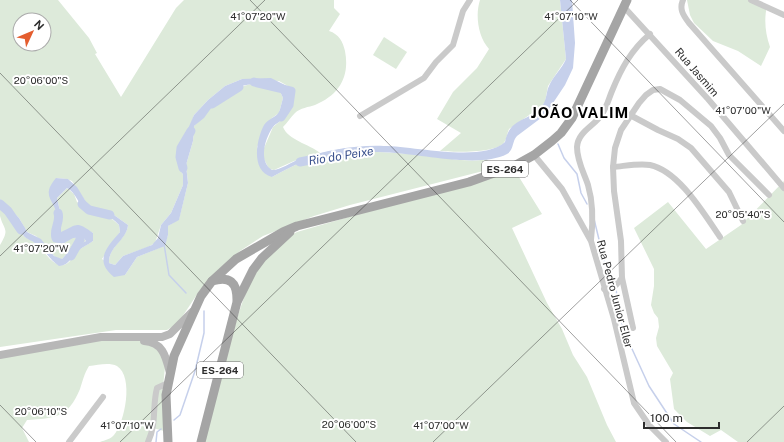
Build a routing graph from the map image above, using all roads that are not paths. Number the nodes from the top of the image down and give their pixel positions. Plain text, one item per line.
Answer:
1 (470, 0) edge
2 (683, 0) edge
3 (751, 0) edge
4 (626, 3) edge
5 (784, 15) edge
6 (650, 34) junction
7 (630, 114) junction
8 (360, 116) dead end
9 (784, 131) edge
10 (534, 155) junction
11 (613, 166) junction
12 (784, 188) edge
13 (769, 195) dead end
14 (743, 221) dead end
15 (297, 226) junction
16 (720, 237) dead end
17 (591, 241) junction
18 (622, 278) junction
19 (212, 281) junction
20 (604, 289) junction
21 (237, 302) junction
22 (192, 312) junction
23 (633, 328) dead end
24 (101, 337) junction
25 (0, 355) edge
26 (170, 373) junction
27 (168, 383) junction
28 (103, 396) dead end
29 (201, 441) edge
30 (69, 442) edge
31 (148, 442) edge
32 (168, 442) edge
33 (666, 442) edge

1 - 8 street
2 - 9 street
3 - 5 street
4 - 6 street, Rua Jasmim
4 - 10 main road, ES-264
6 - 12 street, Rua Jasmim
6 - 17 street
7 - 11 street
7 - 13 street
7 - 14 street
10 - 15 main road, ES-264
10 - 17 street, Rua Pedro Junior Eller
11 - 16 street
11 - 18 street
15 - 19 main road, ES-264
15 - 21 main road, ES-264
17 - 20 street, Rua Pedro Junior Eller
18 - 20 street
18 - 23 street
19 - 21 main road
19 - 22 main road, ES-264
20 - 33 street, Rua Pedro Junior Eller
21 - 29 main road, ES-264
22 - 24 main road
22 - 26 main road, ES-264
24 - 25 main road
24 - 26 main road
26 - 27 main road, ES-264
27 - 31 street
27 - 32 main road, ES-264
28 - 30 street

